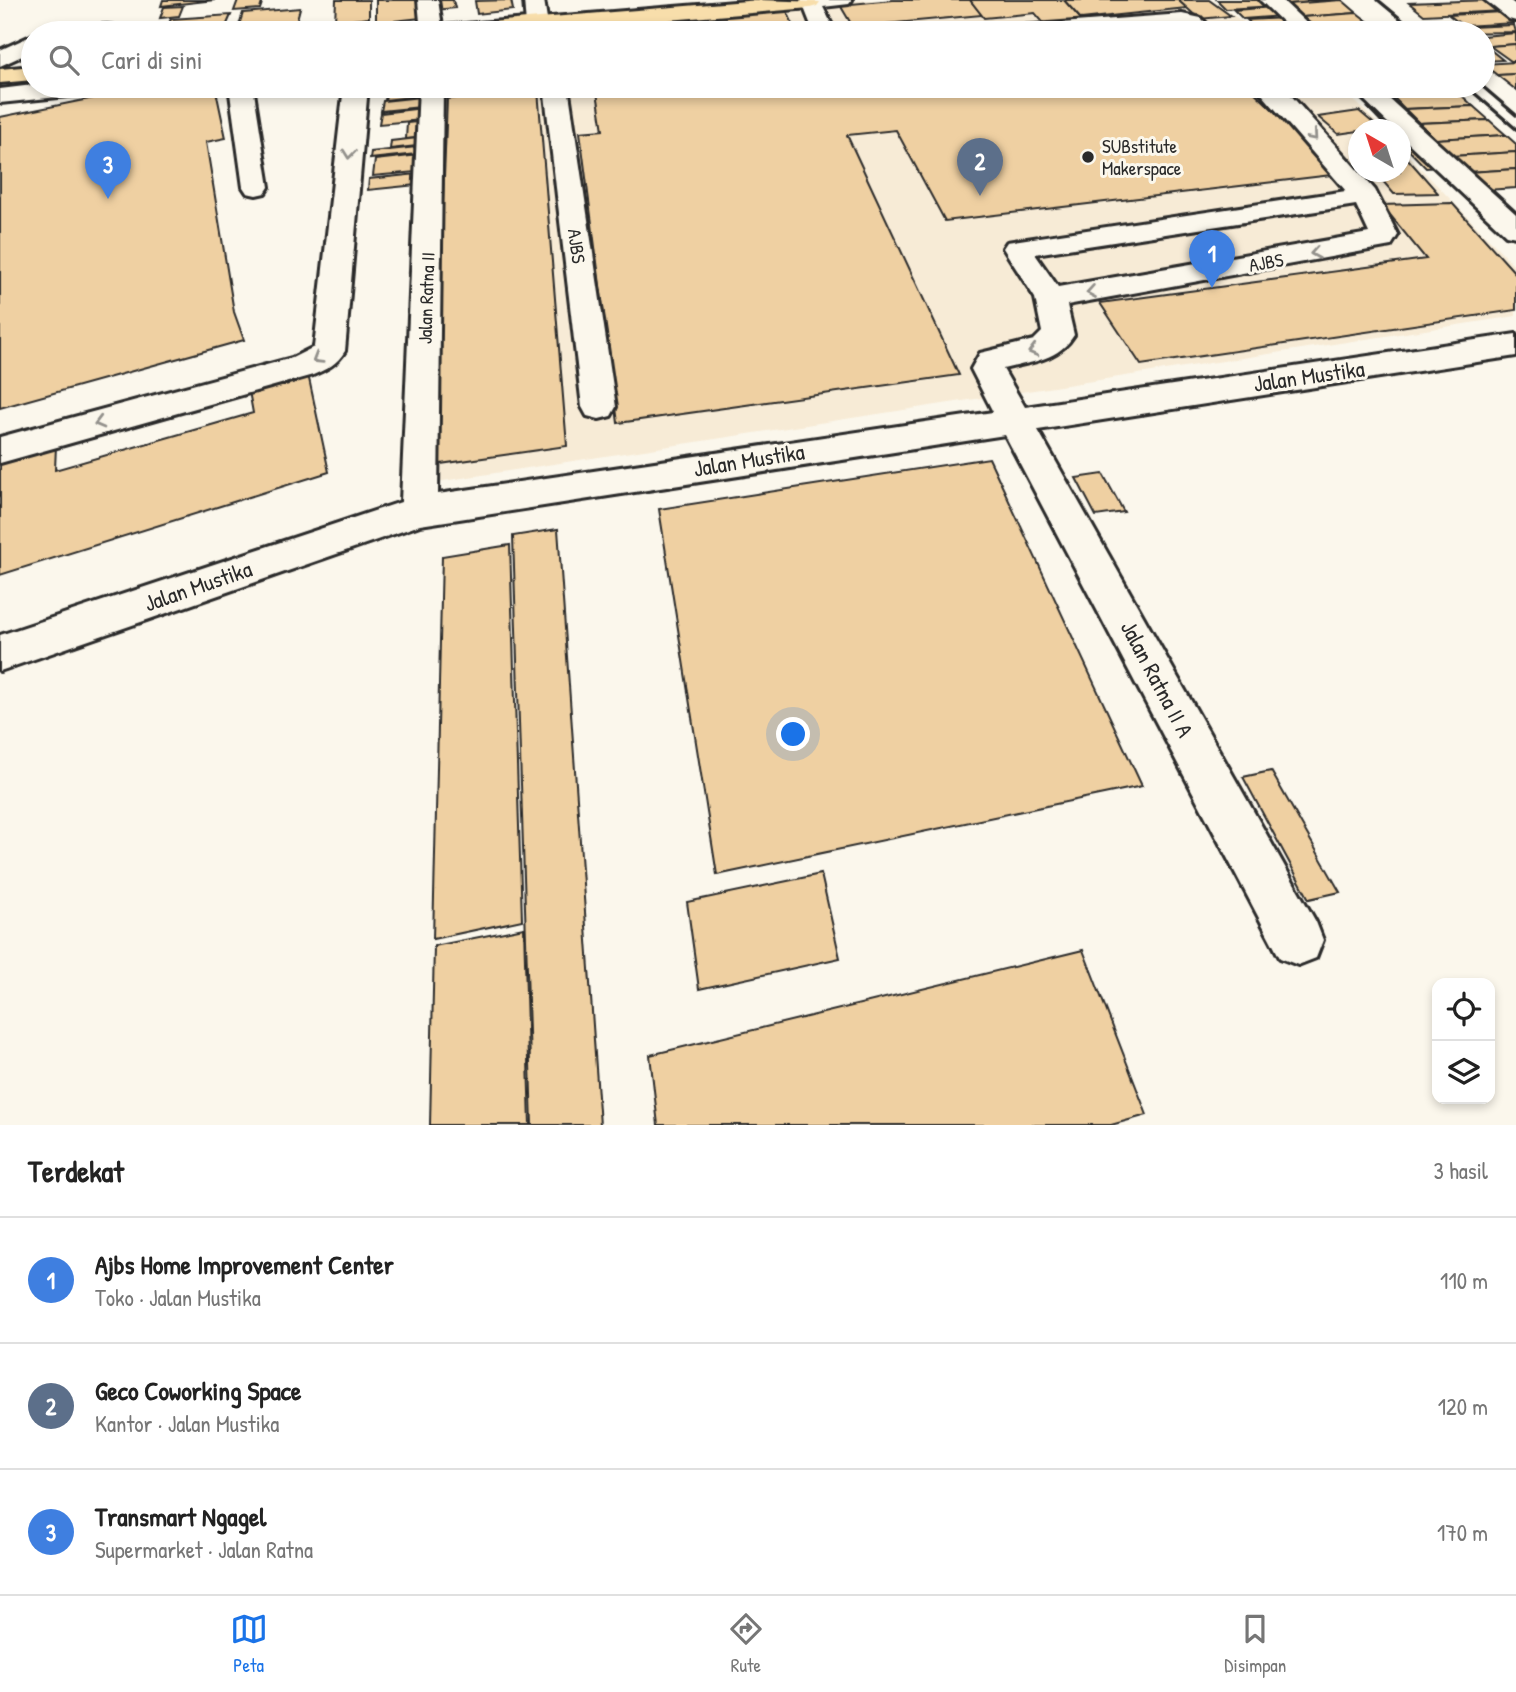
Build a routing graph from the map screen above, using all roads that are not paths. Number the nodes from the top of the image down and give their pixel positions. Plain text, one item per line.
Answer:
1 (428, 0) edge
2 (534, 0) edge
3 (842, 0) edge
4 (1270, 0) edge
5 (1495, 0) edge
6 (810, 1) edge
7 (1516, 15) edge
8 (431, 21) edge
9 (537, 21) edge
10 (582, 21) edge
11 (819, 21) edge
12 (1293, 21) edge
13 (21, 48) edge
14 (0, 59) edge
15 (21, 74) edge
16 (0, 76) edge
17 (21, 94) edge
18 (0, 96) edge
19 (243, 98) edge
20 (355, 98) edge
21 (431, 98) edge
22 (558, 98) edge
23 (1281, 98) edge
24 (1375, 98) edge
25 (256, 187) dead end
26 (1365, 196) junction
27 (1516, 229) edge
28 (1050, 298) junction
29 (1516, 345) edge
30 (598, 407) dead end
31 (1016, 419) junction
32 (0, 450) edge
33 (419, 511) junction
34 (0, 653) edge
35 (1298, 940) dead end

1 - 8 street
2 - 9 street
3 - 6 street
4 - 12 street
5 - 7 street
6 - 10 highway
6 - 11 street
13 - 14 street
15 - 16 highway
17 - 18 street
19 - 25 street
20 -> 32 street
21 - 33 street, Jalan Ratna II
22 - 30 street, AJBS
23 -> 26 street, AJBS
24 - 27 street
26 -> 28 street, AJBS
26 - 28 street
28 -> 31 street
29 - 31 street, Jalan Mustika
31 - 33 street, Jalan Mustika
31 - 35 street, Jalan Ratna II A
33 - 34 street, Jalan Mustika

